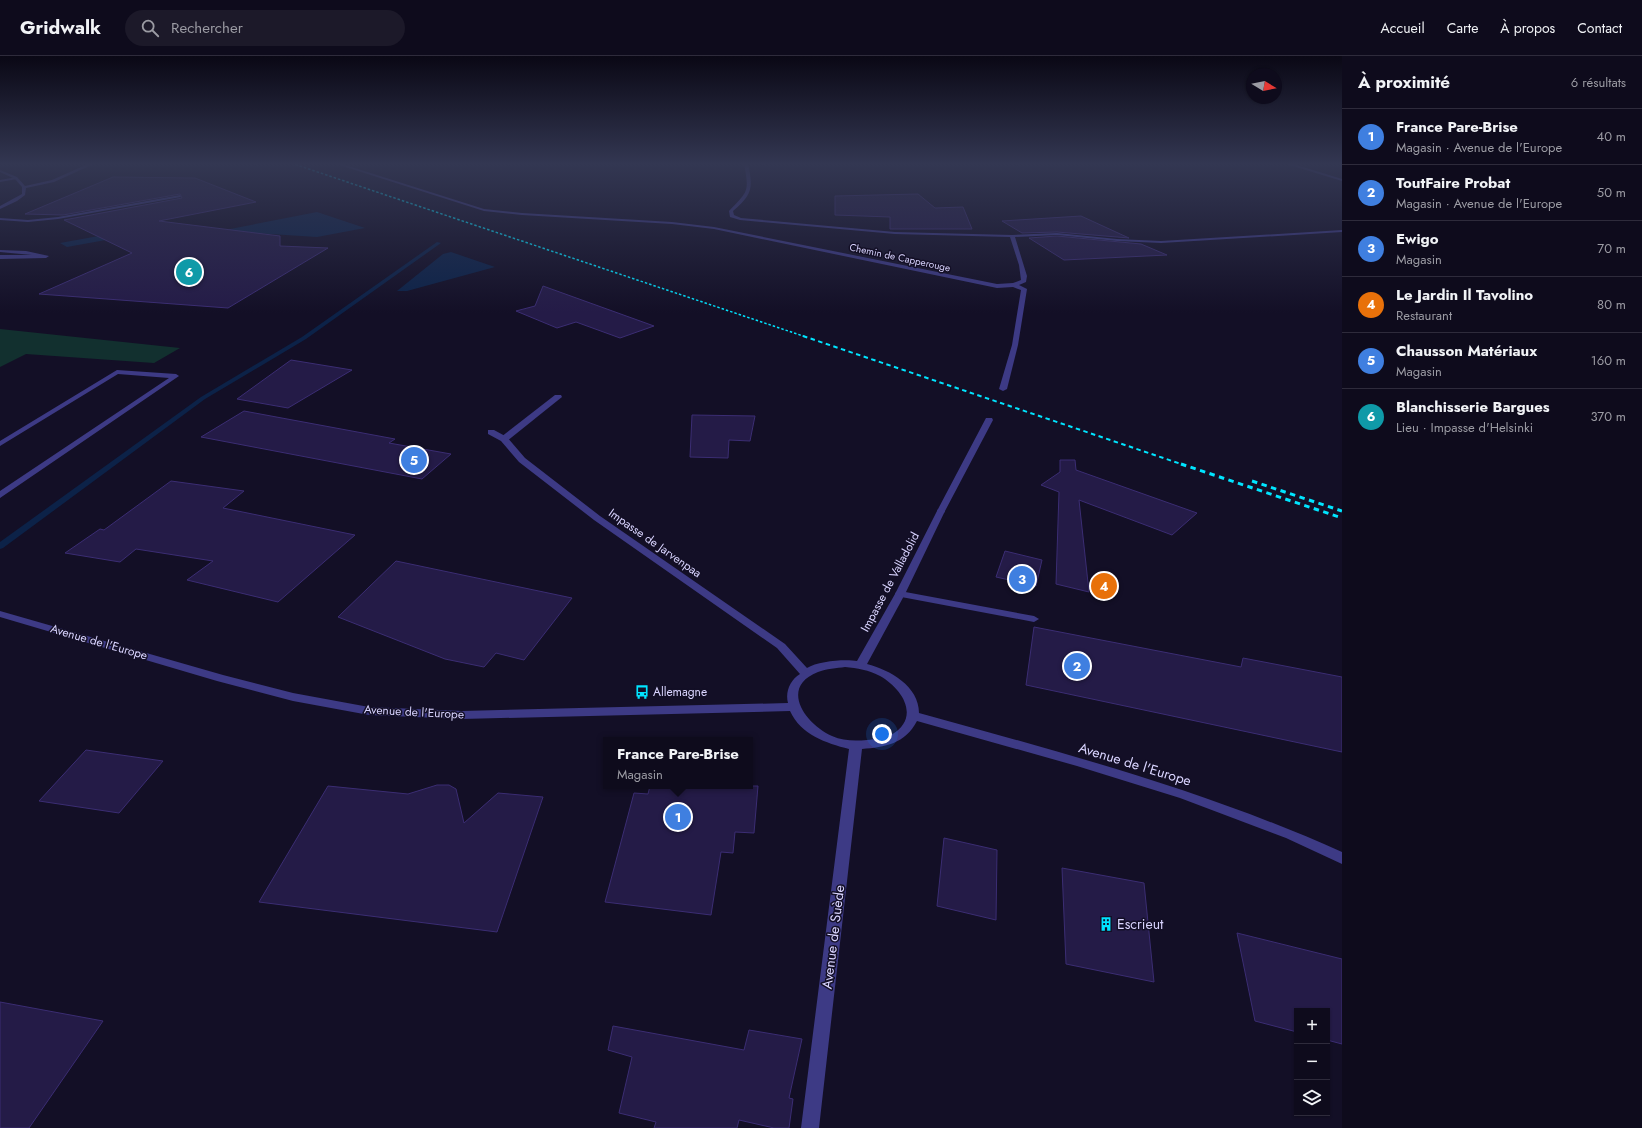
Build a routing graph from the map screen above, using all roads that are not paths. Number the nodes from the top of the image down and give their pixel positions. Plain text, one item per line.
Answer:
1 (86, 213) edge
2 (513, 213) edge
3 (731, 213) edge
4 (0, 219) edge
5 (1342, 231) edge
6 (1012, 236) junction
7 (0, 251) edge
8 (0, 257) edge
9 (1014, 285) junction
10 (1003, 389) dead end
11 (558, 397) dead end
12 (989, 420) dead end
13 (491, 432) dead end
14 (504, 439) junction
15 (0, 444) edge
16 (0, 495) edge
17 (900, 594) junction
18 (0, 614) edge
19 (1034, 619) dead end
20 (861, 665) junction
21 (806, 674) junction
22 (793, 708) junction
23 (913, 716) junction
24 (856, 746) junction
25 (1342, 858) edge
26 (810, 1128) edge

1 - 4 street
2 - 9 street, Chemin de Capperouge
3 - 6 street
5 - 6 street
6 - 9 street
7 - 8 street
9 - 10 street
11 - 14 street
12 - 17 street, Impasse de Valladolid
13 - 14 street, Impasse de Jarvenpaa
14 - 21 street, Impasse de Jarvenpaa
15 - 16 street
17 - 19 street
17 - 20 street, Impasse de Valladolid
18 - 22 street, Avenue de l'Europe
20 - 21 street
20 - 23 street
21 - 22 street
22 - 24 street
23 - 24 street
23 - 25 street, Avenue de l'Europe
24 - 26 street, Avenue de Suède

